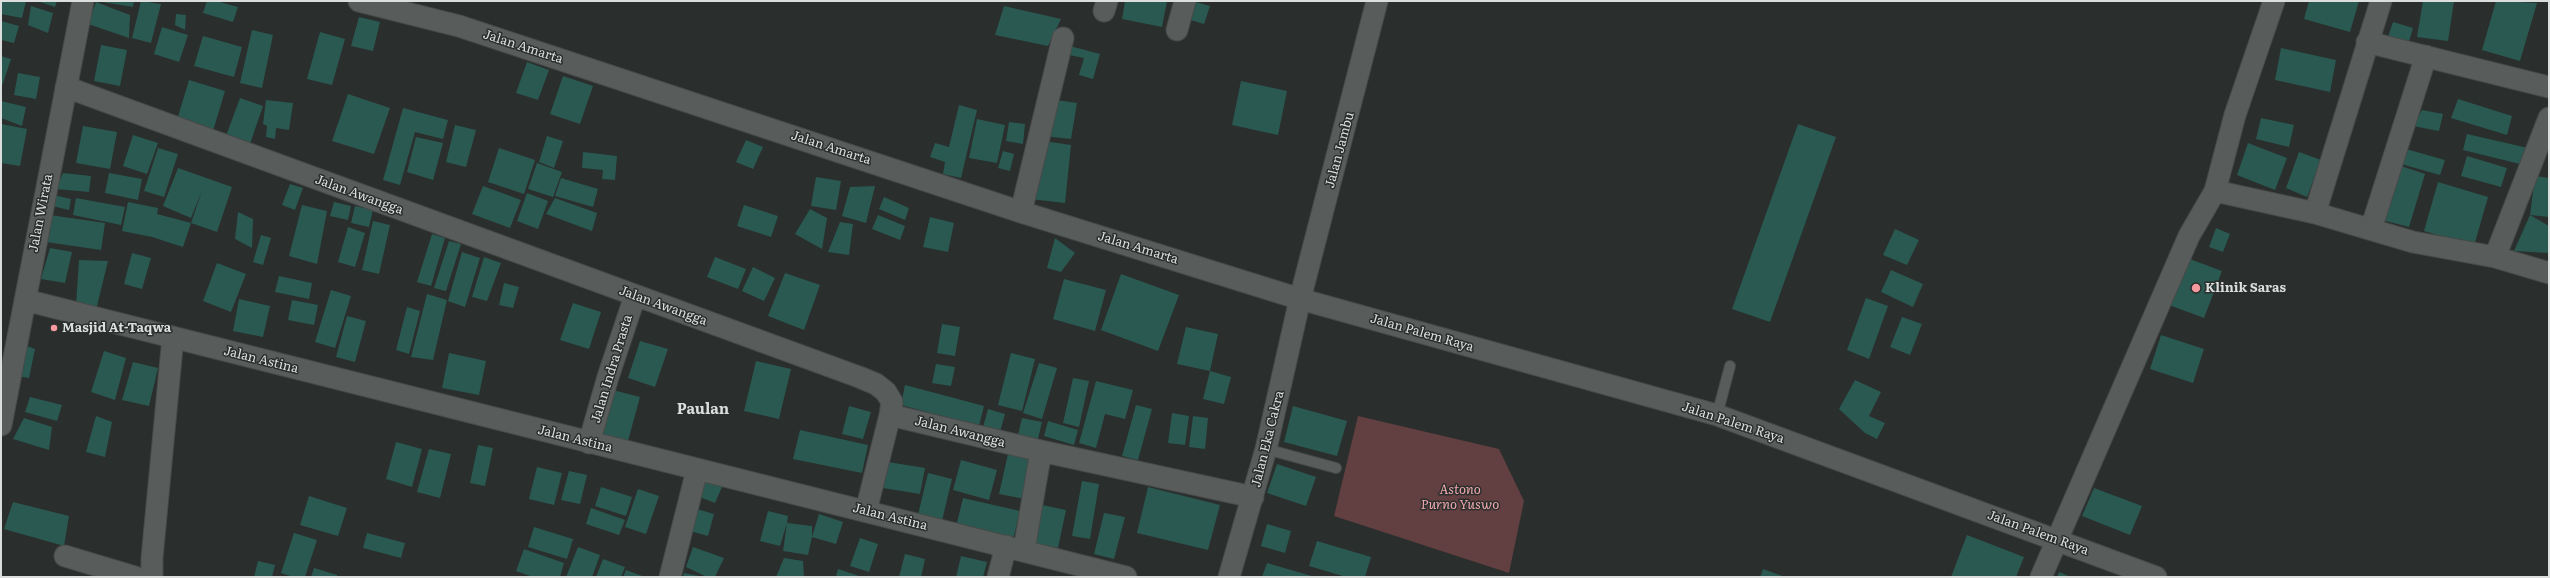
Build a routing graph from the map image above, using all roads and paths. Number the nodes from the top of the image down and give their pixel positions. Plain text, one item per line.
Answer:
1 (83, 1) edge
2 (359, 1) edge
3 (1185, 1) edge
4 (1377, 1) edge
5 (2274, 1) edge
6 (2381, 1) edge
7 (1177, 30) dead end
8 (1063, 38) dead end
9 (2367, 42) junction
10 (2426, 56) junction
11 (2549, 87) edge
12 (66, 88) junction
13 (2549, 118) edge
14 (2215, 191) junction
15 (1021, 212) junction
16 (2315, 213) junction
17 (2371, 229) junction
18 (2495, 257) junction
19 (2549, 272) edge
20 (635, 296) junction
21 (1300, 299) junction
22 (25, 300) junction
23 (173, 338) junction
24 (1730, 366) dead end
25 (890, 415) junction
26 (1717, 415) junction
27 (1, 425) edge
28 (589, 443) junction
29 (1266, 448) junction
30 (1041, 451) junction
31 (1336, 468) dead end
32 (697, 470) junction
33 (1254, 497) junction
34 (866, 511) junction
35 (2057, 539) junction
36 (1015, 548) junction
37 (65, 556) dead end
38 (135, 577) edge
39 (152, 577) edge
40 (670, 577) edge
41 (998, 577) edge
42 (1126, 577) edge
43 (1229, 577) edge
44 (2041, 577) edge
45 (2156, 577) edge

1 - 12 street, Jalan Wirata
2 - 15 street, Jalan Amarta
3 - 7 street
4 - 21 street, Jalan Jambu
5 - 14 street
6 - 9 street
8 - 15 street
9 - 10 street
9 - 16 street
10 - 11 street
10 - 17 street
12 - 20 street, Jalan Awangga
12 - 22 street, Jalan Wirata
13 - 18 street
14 - 16 street
14 - 35 street
15 - 21 street, Jalan Amarta
16 - 17 street
17 - 18 street
18 - 19 street
20 - 25 street, Jalan Awangga
20 - 28 street, Jalan Indra Prasta
21 - 26 street, Jalan Palem Raya
21 - 29 street, Jalan Eka Cakra
22 - 23 street, Jalan Astina
22 - 27 street, Jalan Wirata
23 - 28 street, Jalan Astina
23 - 39 street
24 - 26 lane
25 - 30 street, Jalan Awangga
25 - 34 street
26 - 35 street, Jalan Palem Raya
28 - 32 street, Jalan Astina
29 - 31 lane
29 - 33 street, Jalan Eka Cakra
30 - 33 street, Jalan Awangga
30 - 36 street
32 - 34 street, Jalan Astina
32 - 40 street
33 - 43 street, Jalan Eka Cakra
34 - 36 street, Jalan Astina
35 - 44 street
35 - 45 street, Jalan Palem Raya
36 - 41 street
36 - 42 street, Jalan Astina
37 - 38 street

